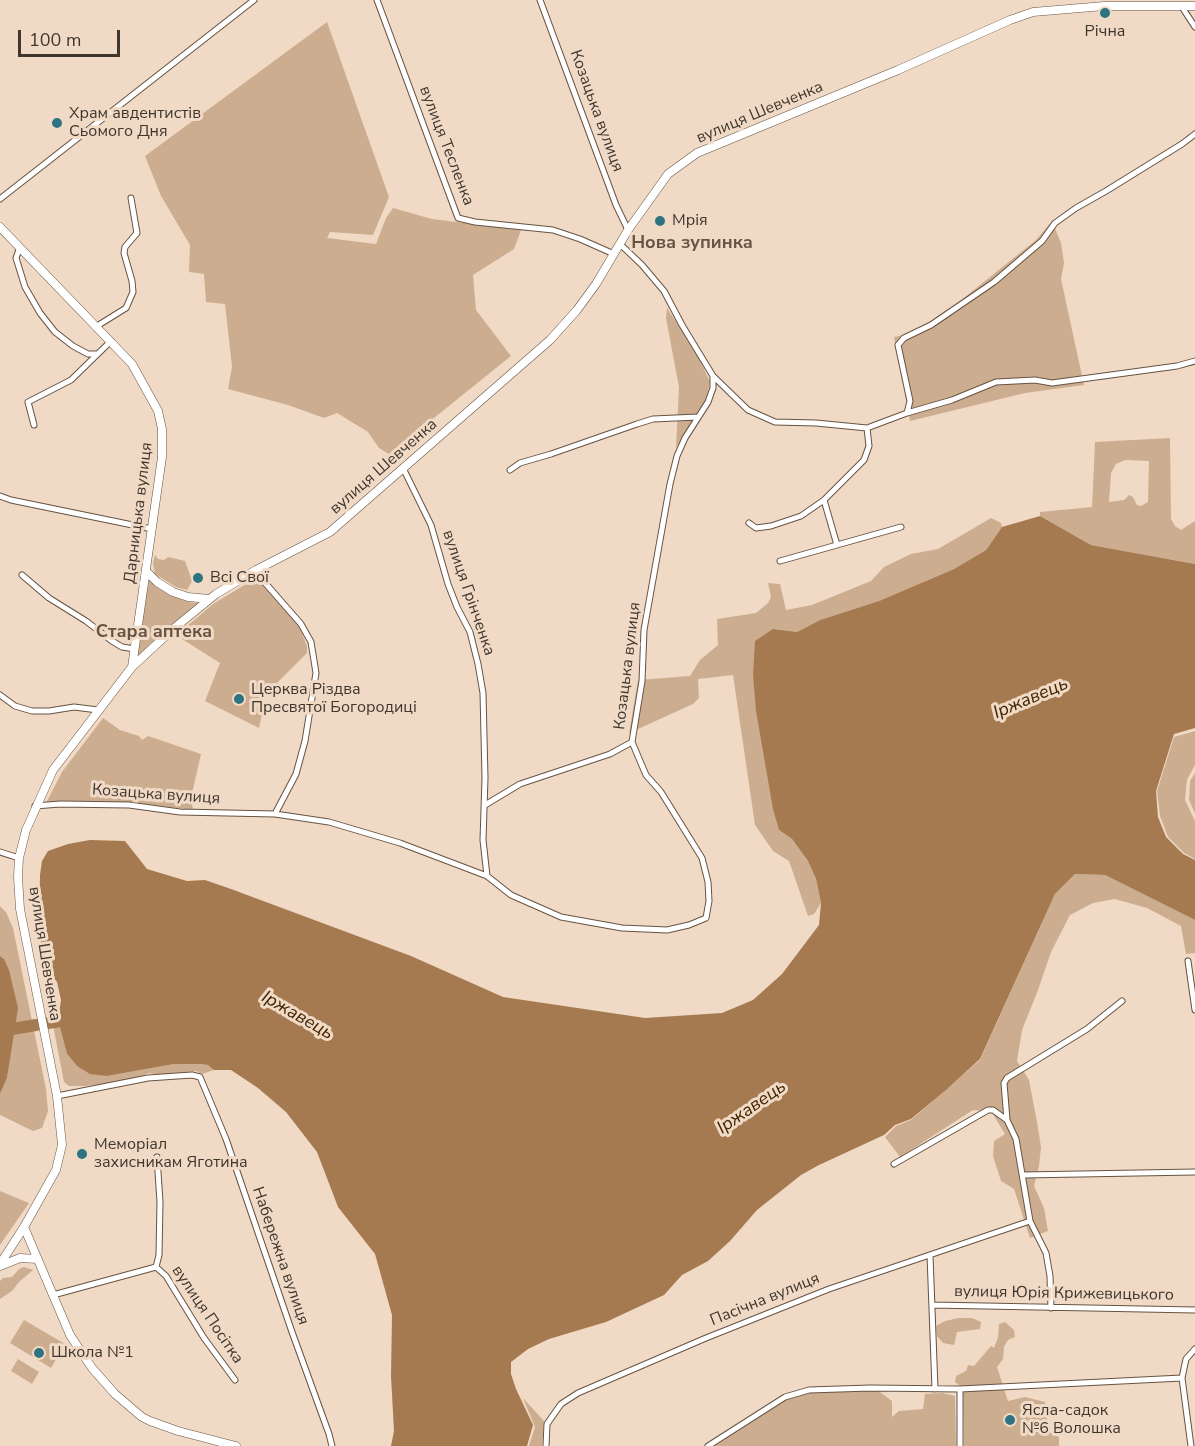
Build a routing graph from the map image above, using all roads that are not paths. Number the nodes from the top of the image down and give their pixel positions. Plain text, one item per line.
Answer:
1 (254, 0) edge
2 (377, 0) edge
3 (540, 0) edge
4 (1195, 6) edge
5 (1182, 7) junction
6 (1195, 27) edge
7 (1195, 134) edge
8 (131, 198) dead end
9 (0, 199) edge
10 (0, 227) edge
11 (628, 230) junction
12 (620, 244) junction
13 (20, 247) junction
14 (614, 254) junction
15 (97, 326) junction
16 (111, 341) junction
17 (97, 354) junction
18 (1195, 361) edge
19 (713, 376) junction
20 (907, 413) junction
21 (698, 417) junction
22 (34, 425) dead end
23 (867, 428) junction
24 (403, 468) junction
25 (510, 470) dead end
26 (0, 496) edge
27 (824, 500) junction
28 (749, 523) dead end
29 (901, 526) dead end
30 (152, 529) junction
31 (837, 545) junction
32 (780, 561) dead end
33 (256, 570) junction
34 (147, 572) junction
35 (22, 575) dead end
36 (209, 599) junction
37 (135, 649) junction
38 (132, 667) junction
39 (0, 695) edge
40 (98, 710) junction
41 (632, 742) junction
42 (485, 805) junction
43 (35, 806) junction
44 (275, 814) junction
45 (0, 852) edge
46 (19, 858) junction
47 (487, 876) junction
48 (1188, 962) dead end
49 (1122, 1001) dead end
50 (1195, 1010) edge
51 (57, 1096) junction
52 (1007, 1120) junction
53 (157, 1157) dead end
54 (894, 1164) dead end
55 (1195, 1172) edge
56 (1023, 1175) junction
57 (1030, 1221) junction
58 (24, 1227) junction
59 (930, 1255) junction
60 (37, 1259) junction
61 (0, 1265) edge
62 (156, 1267) junction
63 (53, 1295) junction
64 (932, 1305) junction
65 (1051, 1308) junction
66 (1195, 1310) edge
67 (1195, 1349) edge
68 (1182, 1378) junction
69 (234, 1380) dead end
70 (935, 1389) junction
71 (960, 1389) junction
72 (236, 1446) edge
73 (332, 1446) edge
74 (546, 1446) edge
75 (708, 1446) edge
76 (960, 1446) edge
77 (1191, 1446) edge

1 - 9 street
2 - 14 street, вулиця Тесленка
3 - 11 street, Козацька вулиця
4 - 5 street, вулиця Шевченка
5 - 6 street
5 - 11 street, вулиця Шевченка
7 - 20 street
8 - 15 street
10 - 13 street, Дарницька вулиця
11 - 12 street, вулиця Шевченка
12 - 14 street, вулиця Шевченка
12 - 19 street
13 - 15 street, Дарницька вулиця
13 - 17 street
14 - 24 street, вулиця Шевченка
15 - 16 street, Дарницька вулиця
16 - 17 street
16 - 30 street, Дарницька вулиця
17 - 22 street
18 - 20 street
19 - 21 street, Козацька вулиця
19 - 23 street
20 - 23 street
21 - 25 street
21 - 41 street, Козацька вулиця
23 - 27 street
24 - 33 street, вулиця Шевченка
24 - 42 street, вулиця Грінченка
26 - 30 street
27 - 28 street
27 - 31 street
29 - 31 street
30 - 34 street, Дарницька вулиця
31 - 32 street
33 - 36 street, вулиця Шевченка
33 - 44 street
34 - 36 street
34 - 37 street, Дарницька вулиця
35 - 37 street
36 - 38 street, вулиця Шевченка
37 - 38 street, Дарницька вулиця
38 - 40 street, вулиця Шевченка
39 - 40 street
40 - 43 street, вулиця Шевченка
41 - 42 street
41 - 47 street, Козацька вулиця
42 - 47 street, вулиця Грінченка
43 - 44 street, Козацька вулиця
43 - 46 street, вулиця Шевченка
44 - 47 street, Козацька вулиця
45 - 46 street
46 - 51 street, вулиця Шевченка
48 - 50 street
49 - 52 street
51 - 58 street, вулиця Шевченка
51 - 73 street, Набережна вулиця
52 - 54 street
52 - 56 street
53 - 62 street, вулиця Посітка
55 - 56 street
56 - 57 street
57 - 59 street, Пасічна вулиця
57 - 65 street
58 - 60 street
58 - 61 street, вулиця Шевченка
59 - 64 street, вулиця Юрія Крижевицького
59 - 74 street, Пасічна вулиця
60 - 61 street
60 - 63 street
62 - 63 street, вулиця Посітка
62 - 69 street, вулиця Посітка
63 - 72 street
64 - 65 street, вулиця Юрія Крижевицького
64 - 70 street, вулиця Юрія Крижевицького
65 - 66 street, вулиця Юрія Крижевицького
67 - 68 street
68 - 71 street
68 - 77 street
70 - 71 street
70 - 75 street
71 - 76 street

